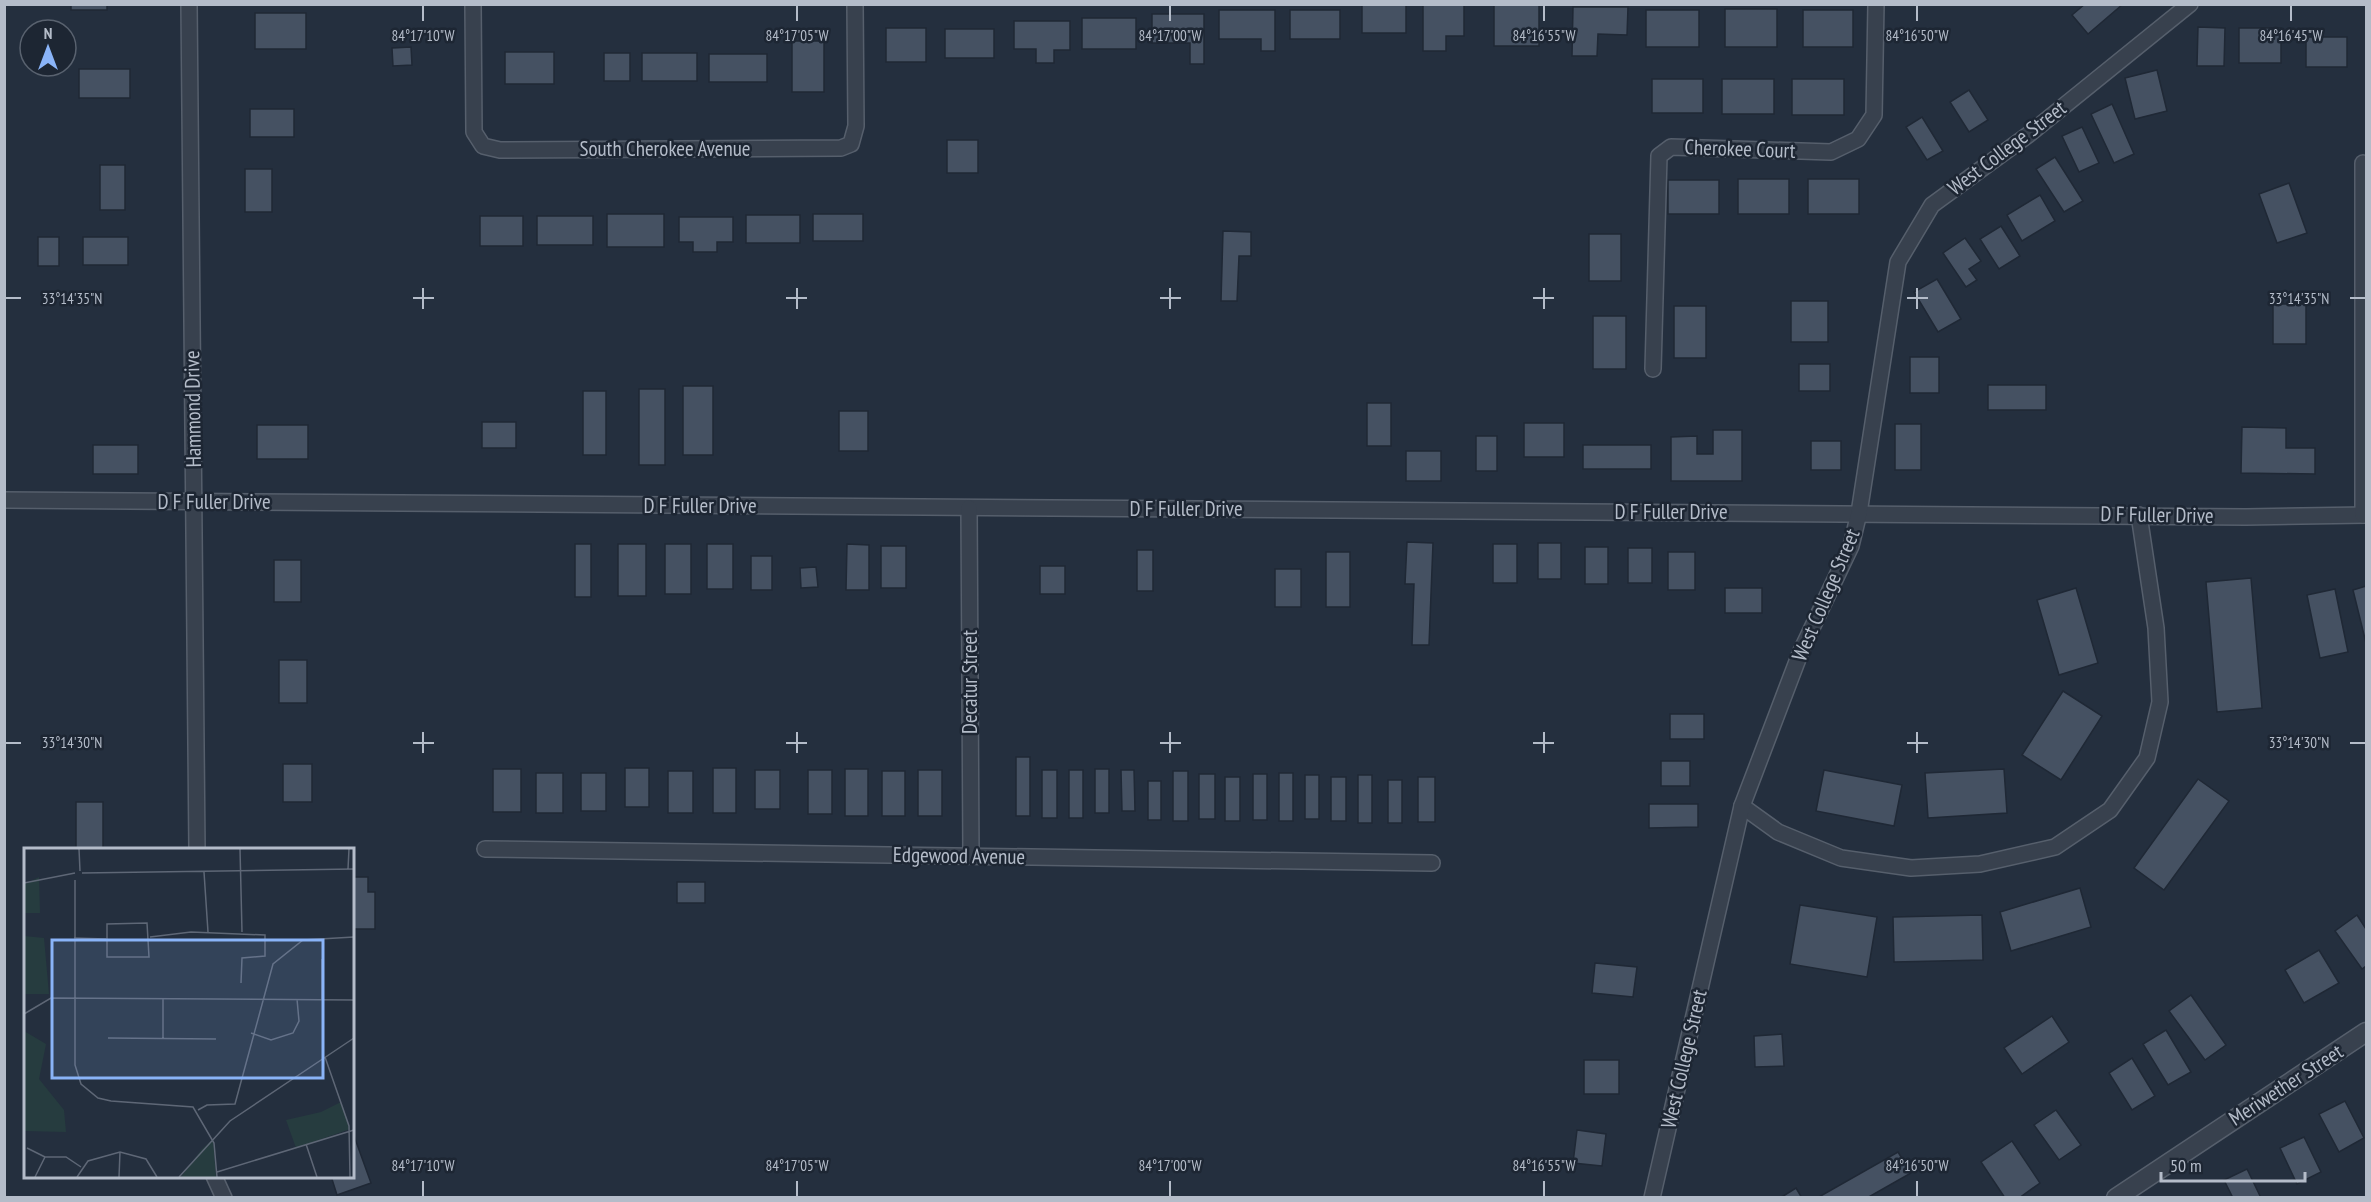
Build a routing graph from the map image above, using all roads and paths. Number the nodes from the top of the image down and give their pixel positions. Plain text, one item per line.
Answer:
1 (189, 4) edge
2 (473, 4) edge
3 (855, 4) edge
4 (1876, 4) edge
5 (2190, 4) edge
6 (2363, 163) dead end
7 (1653, 369) dead end
8 (4, 501) edge
9 (194, 501) junction
10 (969, 508) junction
11 (1859, 513) junction
12 (2139, 515) junction
13 (2365, 515) edge
14 (1742, 806) junction
15 (197, 848) edge
16 (485, 849) dead end
17 (971, 856) junction
18 (1432, 863) dead end
19 (2367, 1032) edge
20 (215, 1178) edge
21 (224, 1197) edge
22 (1652, 1197) edge
23 (2115, 1197) edge

1 - 9 street, Hammond Drive
2 - 3 street, South Cherokee Avenue
4 - 7 street, Cherokee Court
5 - 11 street, West College Street
6 - 13 street
8 - 9 street, D F Fuller Drive
9 - 10 street, D F Fuller Drive
9 - 15 street, Hammond Drive
10 - 11 street, D F Fuller Drive
10 - 17 street, Decatur Street
11 - 12 street, D F Fuller Drive
11 - 14 street, West College Street
12 - 13 street, D F Fuller Drive
12 - 14 street
14 - 22 street, West College Street
16 - 17 street, Edgewood Avenue
17 - 18 street, Edgewood Avenue
19 - 23 street, Meriwether Street
20 - 21 street

